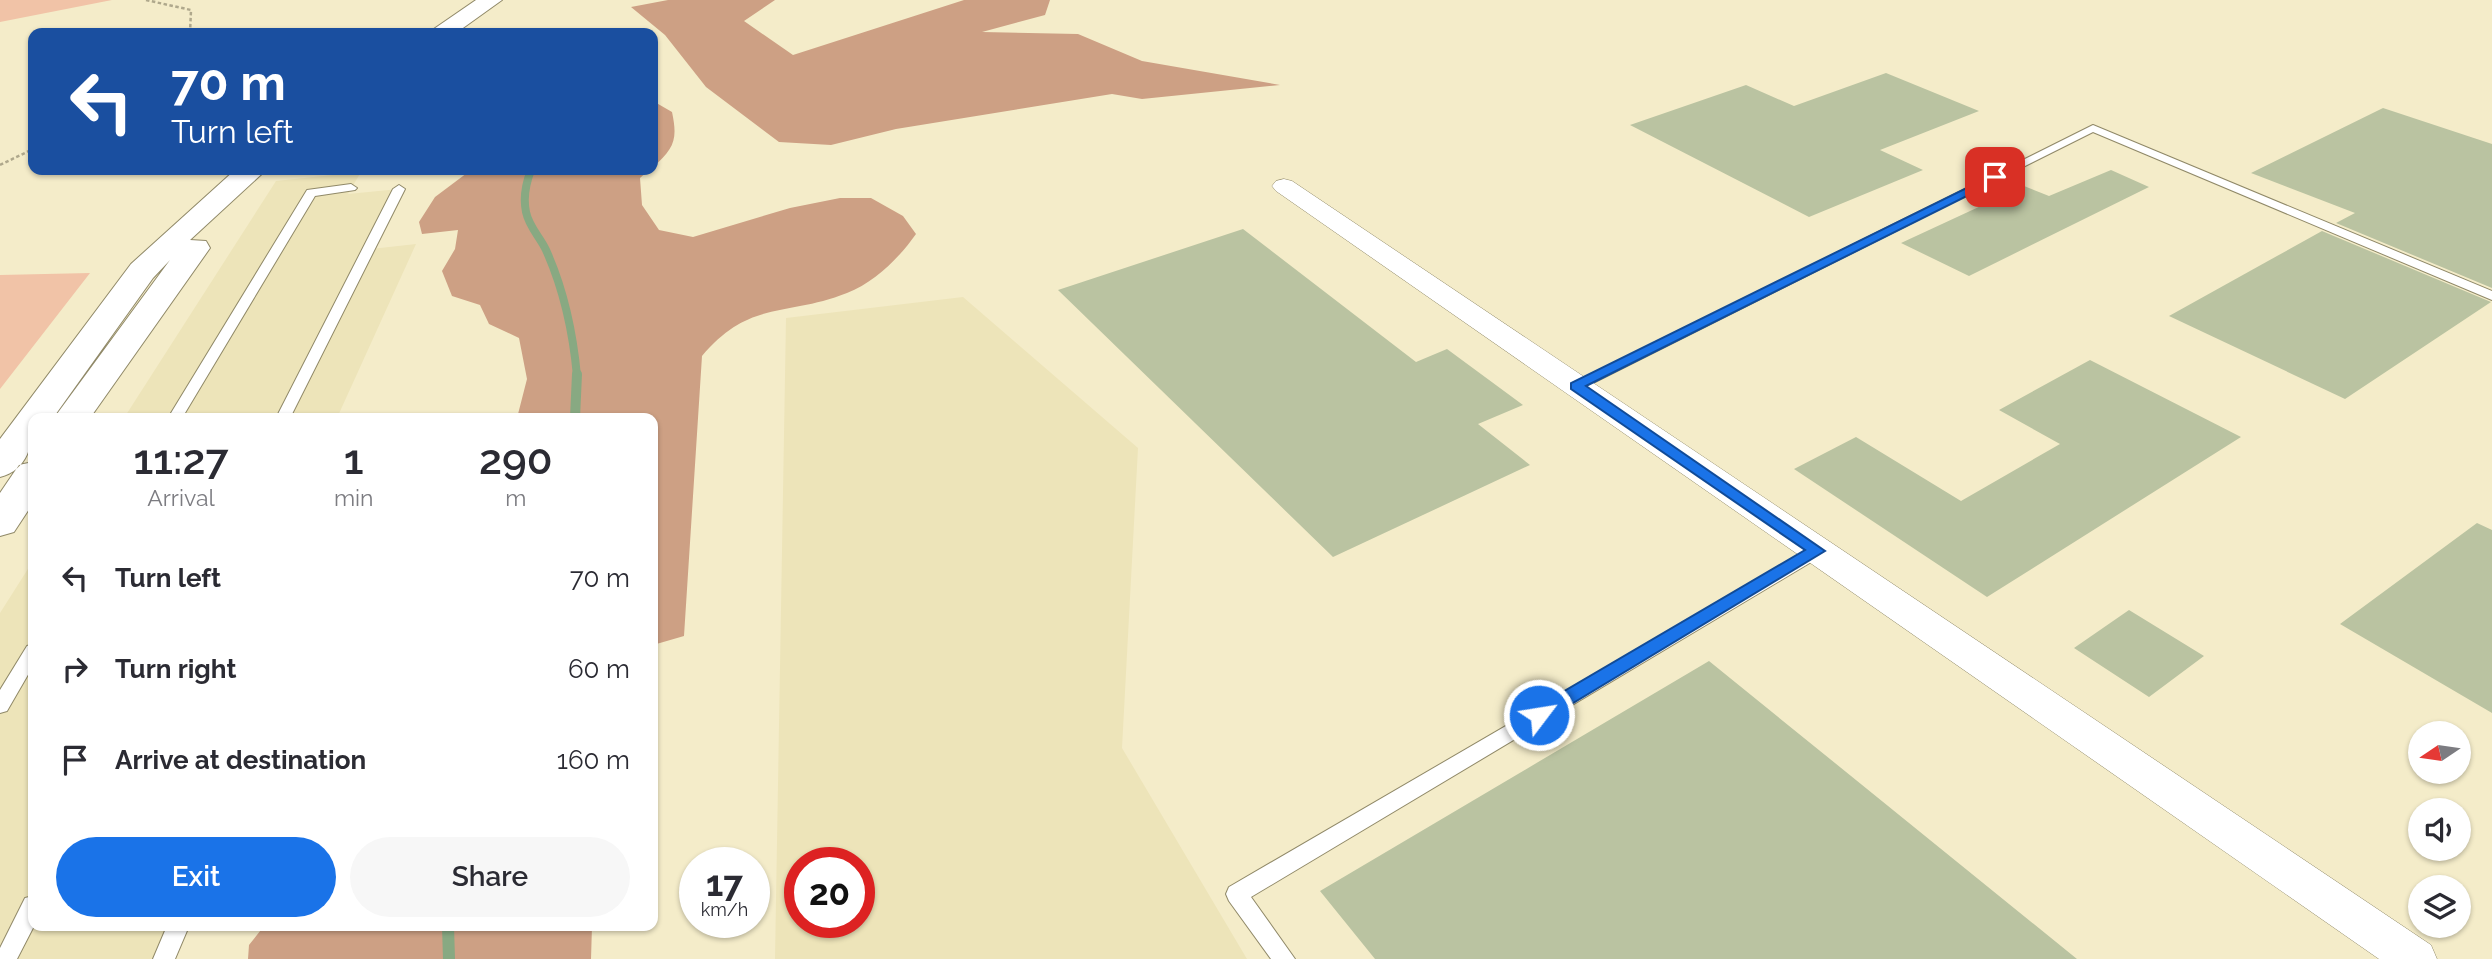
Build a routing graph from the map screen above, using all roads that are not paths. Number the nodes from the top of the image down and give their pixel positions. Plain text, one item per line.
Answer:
1 (491, 0) edge
2 (514, 0) edge
3 (448, 28) edge
4 (471, 28) edge
5 (246, 175) edge
6 (273, 175) edge
7 (1284, 186) dead end
8 (351, 188) dead end
9 (399, 189) dead end
10 (2492, 296) edge
11 (1576, 386) junction
12 (38, 413) edge
13 (76, 413) edge
14 (178, 413) edge
15 (286, 413) edge
16 (28, 427) edge
17 (0, 465) edge
18 (28, 481) edge
19 (0, 523) edge
20 (1817, 551) junction
21 (28, 659) edge
22 (0, 706) edge
23 (28, 915) edge
24 (176, 931) edge
25 (6, 959) edge
26 (164, 959) edge
27 (1284, 959) edge
28 (2415, 959) edge

1 - 3 main road
2 - 4 main road
5 - 12 main road
6 - 13 main road
7 - 11 street
8 - 14 lane
9 - 15 lane
10 - 11 lane
11 - 20 street
16 - 17 main road
18 - 19 main road
20 - 27 lane
20 - 28 street
21 - 22 lane
23 - 25 lane
24 - 26 lane

